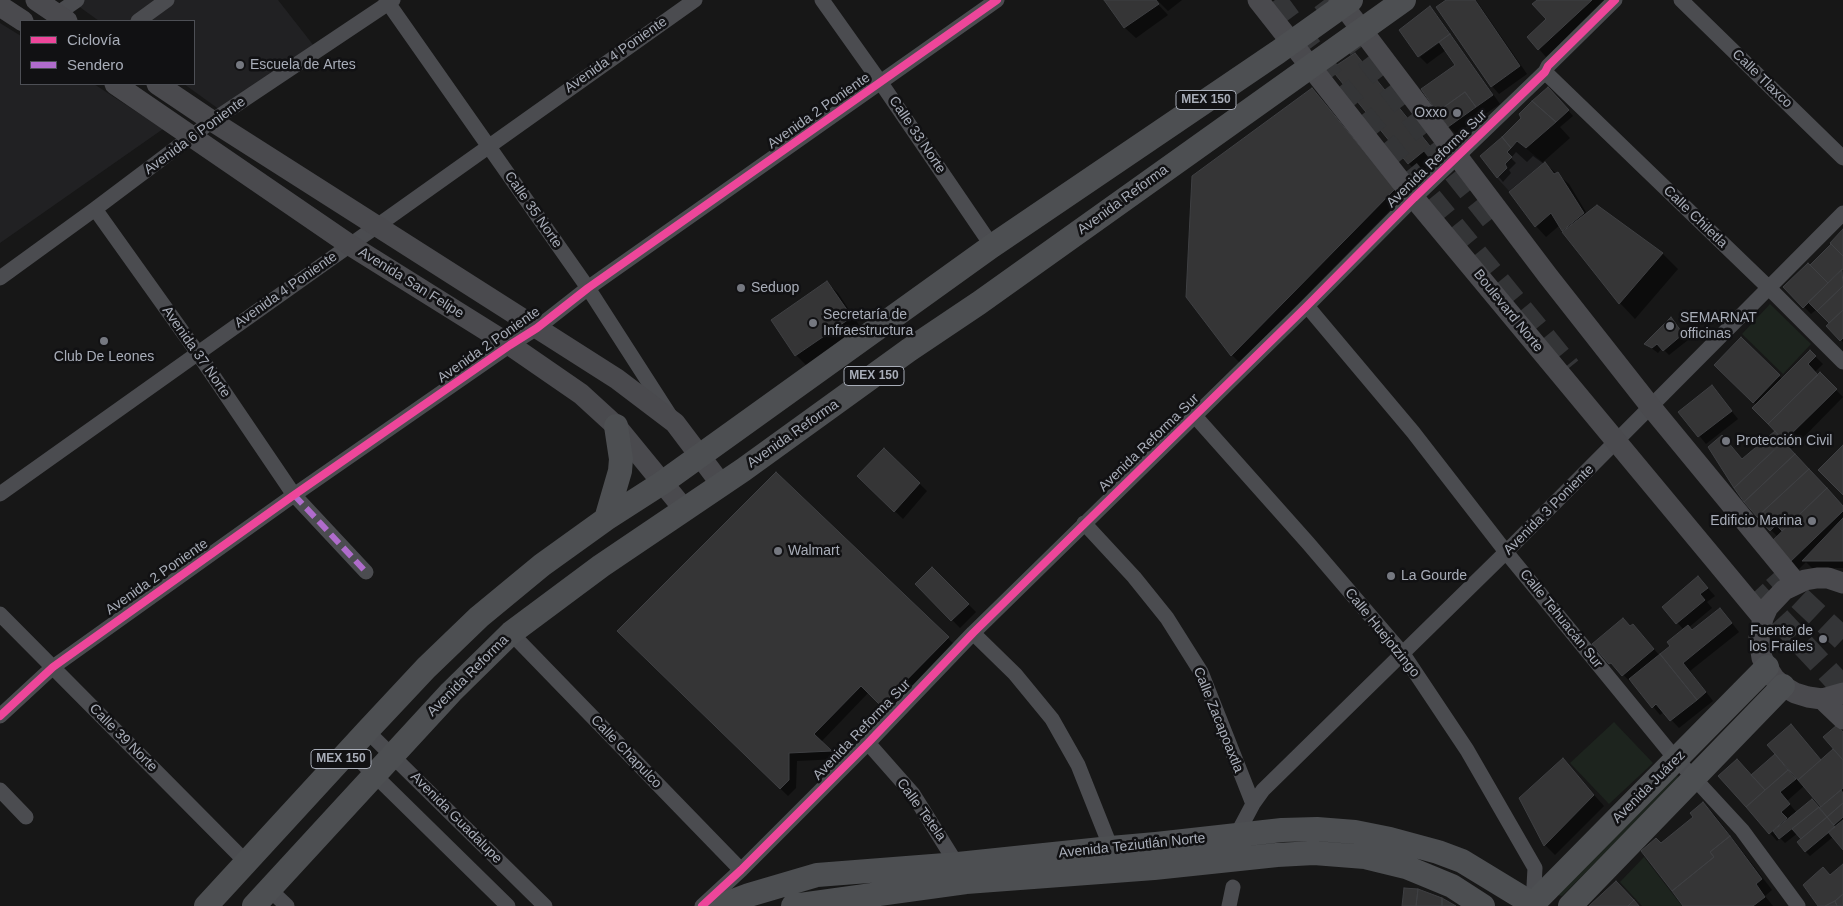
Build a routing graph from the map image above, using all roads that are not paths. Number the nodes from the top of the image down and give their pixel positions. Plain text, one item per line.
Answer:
1 (36, 0) edge
2 (77, 0) edge
3 (167, 0) edge
4 (694, 0) edge
5 (822, 0) edge
6 (997, 0) edge
7 (1258, 0) edge
8 (1404, 0) edge
9 (1615, 0) edge
10 (1681, 0) edge
11 (389, 1) edge
12 (1344, 2) edge
13 (0, 6) edge
14 (62, 18) edge
15 (21, 20) edge
16 (139, 20) edge
17 (1361, 30) junction
18 (1291, 43) junction
19 (1310, 67) junction
20 (1545, 72) junction
21 (881, 83) junction
22 (116, 85) edge
23 (158, 85) edge
24 (212, 121) junction
25 (192, 136) junction
26 (488, 146) junction
27 (1457, 156) junction
28 (1843, 158) edge
29 (1414, 198) junction
30 (95, 209) junction
31 (1843, 213) edge
32 (377, 226) junction
33 (350, 245) junction
34 (992, 246) junction
35 (0, 278) edge
36 (588, 288) junction
37 (1769, 288) junction
38 (1307, 306) junction
39 (900, 314) junction
40 (537, 328) junction
41 (920, 342) junction
42 (510, 345) junction
43 (197, 352) junction
44 (1843, 362) edge
45 (1651, 408) junction
46 (1194, 415) junction
47 (675, 423) junction
48 (616, 426) junction
49 (1616, 443) junction
50 (700, 456) junction
51 (662, 483) junction
52 (721, 484) junction
53 (0, 494) edge
54 (294, 495) junction
55 (684, 509) junction
56 (606, 519) junction
57 (1084, 523) junction
58 (1506, 552) junction
59 (366, 572) dead end
60 (1796, 583) junction
61 (1843, 583) edge
62 (0, 614) edge
63 (1763, 618) junction
64 (511, 633) junction
65 (973, 633) junction
66 (1402, 654) junction
67 (53, 667) junction
68 (1767, 667) junction
69 (1783, 686) junction
70 (1843, 693) edge
71 (1822, 698) junction
72 (0, 716) edge
73 (1843, 719) edge
74 (367, 730) junction
75 (868, 743) junction
76 (349, 750) junction
77 (392, 755) junction
78 (1677, 759) junction
79 (373, 775) junction
80 (1694, 778) junction
81 (0, 790) edge
82 (1253, 804) junction
83 (26, 818) dead end
84 (1236, 836) junction
85 (1111, 848) junction
86 (1234, 859) junction
87 (246, 862) junction
88 (741, 870) junction
89 (962, 873) junction
90 (1234, 887) dead end
91 (261, 898) edge
92 (1533, 905) edge
93 (206, 906) edge
94 (287, 906) edge
95 (508, 906) edge
96 (545, 906) edge
97 (702, 906) edge
98 (720, 906) edge
99 (793, 906) edge
100 (1229, 906) edge
101 (1483, 906) edge
102 (1570, 906) edge
103 (1798, 906) edge

1 - 14 main road
2 - 14 street
3 - 16 street
4 - 26 street, Avenida 4 Poniente
5 - 21 street, Calle 33 Norte
6 - 21 street, Avenida 2 Poniente
7 - 18 main road, Boulevard Norte
8 - 17 main road, Avenida Reforma / MEX 150
9 - 20 street, Avenida Reforma Sur
10 - 28 street, Calle Tlaxco
11 - 24 street, Avenida 6 Poniente
11 - 26 street, Calle 35 Norte
12 - 17 main road
12 - 18 main road, MEX 150
13 - 15 main road
17 - 19 main road, Avenida Reforma / MEX 150
17 - 27 main road
18 - 19 main road, Boulevard Norte
18 - 34 main road, MEX 150
19 - 29 main road, Boulevard Norte
19 - 41 main road, Avenida Reforma / MEX 150
20 - 27 street, Avenida Reforma Sur
20 - 37 street, Calle Chiletla
21 - 34 street, Calle 33 Norte
21 - 36 street, Avenida 2 Poniente
22 - 25 main road, Avenida San Felipe
23 - 24 main road, Avenida San Felipe
24 - 25 street, Avenida 6 Poniente
24 - 32 main road, Avenida San Felipe
25 - 30 street, Avenida 6 Poniente
25 - 33 main road, Avenida San Felipe
26 - 32 street, Avenida 4 Poniente
26 - 36 street, Calle 35 Norte
27 - 29 street, Avenida Reforma Sur
27 - 45 main road
29 - 38 street, Avenida Reforma Sur
29 - 49 main road, Boulevard Norte
30 - 35 street, Avenida 6 Poniente
30 - 43 street, Avenida 37 Norte
31 - 37 street, Avenida 3 Poniente
32 - 33 street, Avenida 4 Poniente
32 - 40 main road, Avenida San Felipe
33 - 42 main road, Avenida San Felipe
33 - 43 street, Avenida 4 Poniente
34 - 39 main road, MEX 150
36 - 40 street, Avenida 2 Poniente
36 - 47 street, Calle 35 Norte
37 - 44 street, Calle Chiletla
37 - 45 street, Avenida 3 Poniente
38 - 46 street, Avenida Reforma Sur
38 - 58 street, Calle Tehuacán Sur
39 - 41 main road
39 - 50 main road, MEX 150
40 - 42 street, Avenida 2 Poniente
40 - 47 main road, Avenida San Felipe
41 - 52 main road, Avenida Reforma / MEX 150
42 - 48 main road, Avenida San Felipe
42 - 54 street, Avenida 2 Poniente
43 - 53 street, Avenida 4 Poniente
43 - 54 street, Avenida 37 Norte
45 - 49 street, Avenida 3 Poniente
45 - 60 main road
46 - 57 street, Avenida Reforma Sur
46 - 66 street, Calle Huejotzingo
47 - 50 main road, Avenida San Felipe
48 - 51 main road, Avenida San Felipe
48 - 56 main road
49 - 58 street, Avenida 3 Poniente
49 - 63 main road, Boulevard Norte
50 - 51 main road, MEX 150
50 - 52 main road, Avenida San Felipe
51 - 55 main road, Avenida San Felipe
51 - 56 main road, MEX 150
52 - 55 main road, Avenida Reforma / MEX 150
54 - 59 street, Avenida 37 Norte
54 - 67 street, Avenida 2 Poniente
55 - 64 main road, Avenida Reforma / MEX 150
56 - 74 main road, MEX 150
57 - 65 street, Avenida Reforma Sur
57 - 82 street, Calle Zacapoaxtla
58 - 66 street, Avenida 3 Poniente
58 - 78 street, Calle Tehuacán Sur
60 - 61 main road
60 - 63 main road
62 - 67 street, Calle 39 Norte
63 - 68 main road
64 - 77 main road, Avenida Reforma / MEX 150
64 - 88 street, Calle Chapulco
65 - 75 street, Avenida Reforma Sur
65 - 85 street
66 - 82 street, Avenida 3 Poniente
66 - 92 street, Calle Huejotzingo
67 - 72 street, Avenida 2 Poniente
67 - 87 street, Calle 39 Norte
68 - 69 main road
68 - 78 main road, Avenida Juárez
69 - 71 main road
69 - 80 main road, Avenida Juárez
70 - 71 main road
71 - 73 main road
74 - 76 main road, MEX 150
74 - 77 street, Avenida Guadalupe
75 - 88 street, Avenida Reforma Sur
75 - 89 street, Calle Tetela
76 - 79 street, Avenida Guadalupe
76 - 87 main road, MEX 150
77 - 79 main road, Avenida Reforma / MEX 150
77 - 96 street, Avenida Guadalupe
78 - 80 street, Calle Tehuacán Sur
78 - 92 main road, Avenida Juárez
79 - 91 main road, Avenida Reforma / MEX 150
79 - 95 street, Avenida Guadalupe
80 - 102 main road, Avenida Juárez
80 - 103 street, Calle Tehuacán Sur
81 - 83 street
82 - 84 street
84 - 85 main road, Avenida Teziutlán Norte
84 - 86 street
84 - 92 main road, Avenida Teziutlán Norte
85 - 89 main road, Avenida Teziutlán Norte
86 - 89 main road, Avenida Teziutlán Norte
86 - 101 main road, Avenida Teziutlán Norte
87 - 93 main road, MEX 150
88 - 97 street, Avenida Reforma Sur
89 - 98 main road, Avenida Teziutlán Norte
89 - 99 main road, Avenida Teziutlán Norte
90 - 100 street
91 - 94 street

